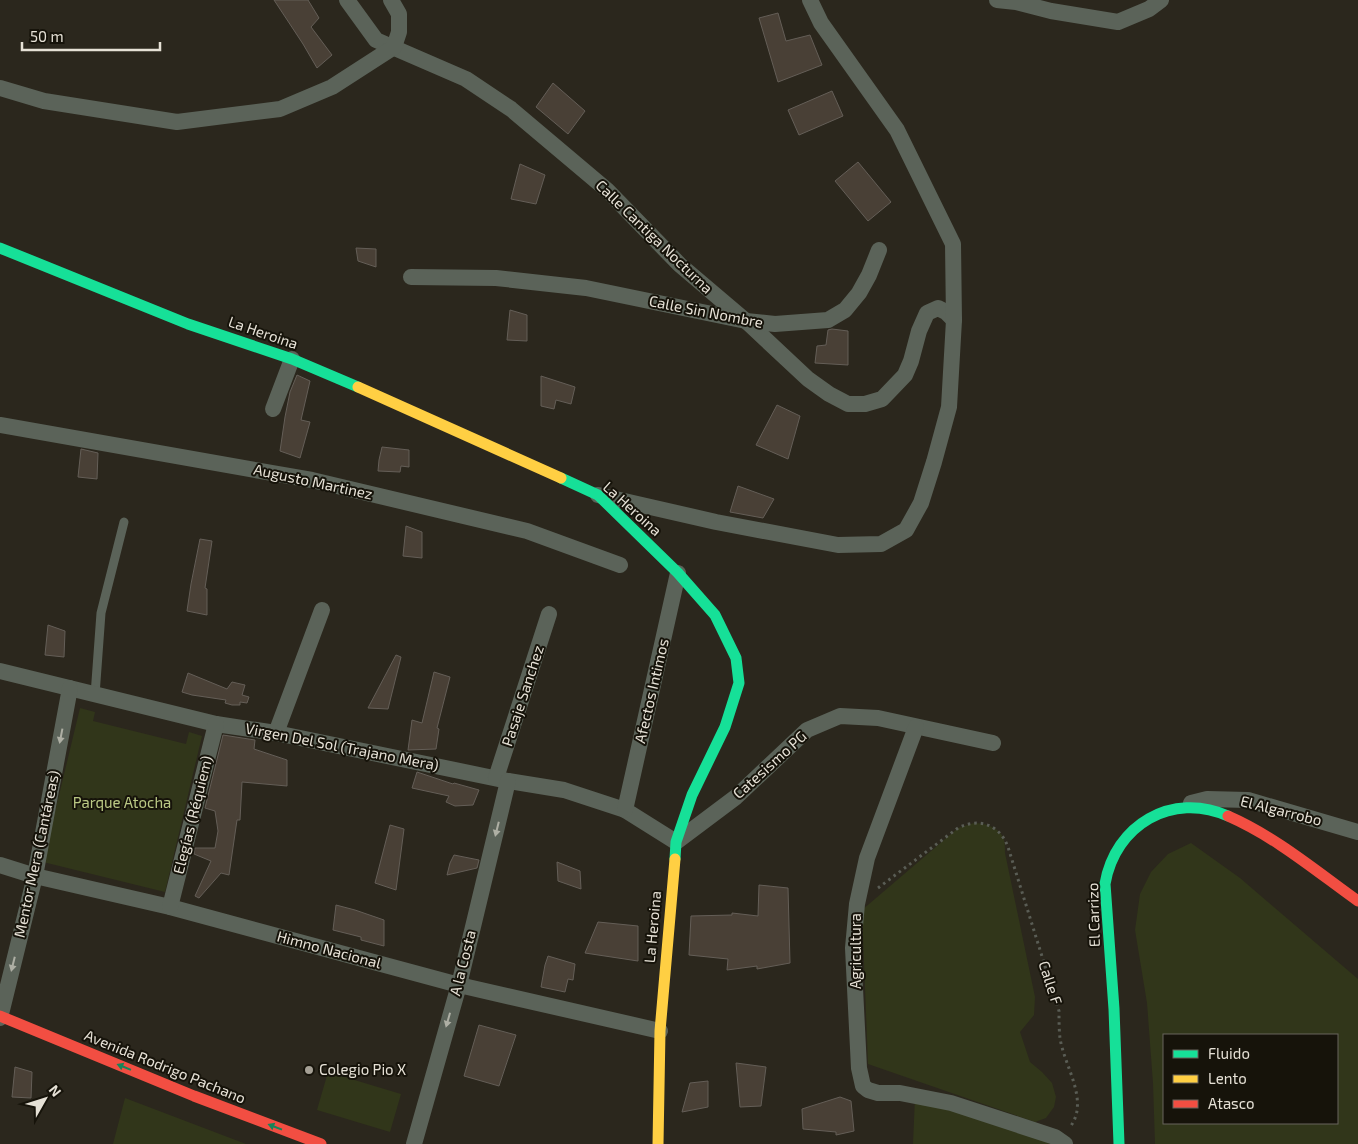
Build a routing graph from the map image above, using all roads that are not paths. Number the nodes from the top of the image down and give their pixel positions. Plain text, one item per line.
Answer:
1 (346, 0) edge
2 (390, 0) edge
3 (810, 0) edge
4 (997, 0) edge
5 (1161, 0) edge
6 (1015, 1) edge
7 (394, 47) junction
8 (0, 88) edge
9 (0, 248) edge
10 (878, 250) dead end
11 (411, 277) dead end
12 (954, 320) junction
13 (746, 321) junction
14 (292, 359) junction
15 (273, 409) dead end
16 (0, 425) edge
17 (598, 495) junction
18 (124, 522) dead end
19 (620, 565) dead end
20 (678, 573) junction
21 (322, 610) dead end
22 (549, 614) dead end
23 (0, 671) edge
24 (70, 688) junction
25 (95, 694) junction
26 (216, 724) junction
27 (916, 727) junction
28 (276, 733) junction
29 (994, 744) dead end
30 (502, 780) junction
31 (1174, 808) junction
32 (626, 810) junction
33 (1358, 832) edge
34 (676, 842) junction
35 (0, 865) edge
36 (35, 876) junction
37 (1358, 901) edge
38 (170, 907) junction
39 (459, 985) junction
40 (0, 1017) edge
41 (660, 1031) junction
42 (1060, 1140) edge
43 (321, 1144) edge
44 (414, 1144) edge
45 (658, 1144) edge
46 (1119, 1144) edge

1 - 7 street, Calle Cantiga Nocturna
2 - 7 street
3 - 12 street
4 - 6 street
5 - 6 street
7 - 8 street
7 - 13 street, Calle Cantiga Nocturna
9 - 14 street, La Heroina
10 - 13 street, Calle Sin Nombre
11 - 13 street, Calle Sin Nombre
12 - 13 street, Calle Cantiga Nocturna
12 - 17 street
14 - 15 street
14 - 17 street, La Heroina
16 - 19 street, Augusto Martinez
17 - 20 street, La Heroina
18 - 25 lane
20 - 32 street, Afectos Intimos
20 - 34 street, La Heroina
21 - 28 street
22 - 30 street, Pasaje Sanchez
23 - 24 street, Virgen Del Sol (Trajano Mera)
24 - 25 street, Virgen Del Sol (Trajano Mera)
24 -> 36 street, Mentor Mera (Cantáreas)
25 - 26 street, Virgen Del Sol (Trajano Mera)
26 - 28 street, Virgen Del Sol (Trajano Mera)
26 - 38 street, Elegías (Réquiem)
27 - 29 street, Catesismo PG
27 - 34 street, Catesismo PG
27 - 42 street, Agricultura
28 - 30 street, Virgen Del Sol (Trajano Mera)
30 - 32 street, Virgen Del Sol (Trajano Mera)
30 -> 39 street, A la Costa
31 - 33 street, El Algarrobo
31 - 37 street, El Carrizo
31 - 46 street, El Carrizo
32 - 34 street, Virgen Del Sol (Trajano Mera)
34 - 41 street, La Heroina
35 - 36 street, Himno Nacional
36 - 38 street, Himno Nacional
36 -> 40 street, Mentor Mera (Cantáreas)
38 - 39 street, Himno Nacional
39 - 41 street, Himno Nacional
39 -> 44 street, A la Costa
43 -> 40 street, Avenida Rodrigo Pachano
41 - 45 street, La Heroina

